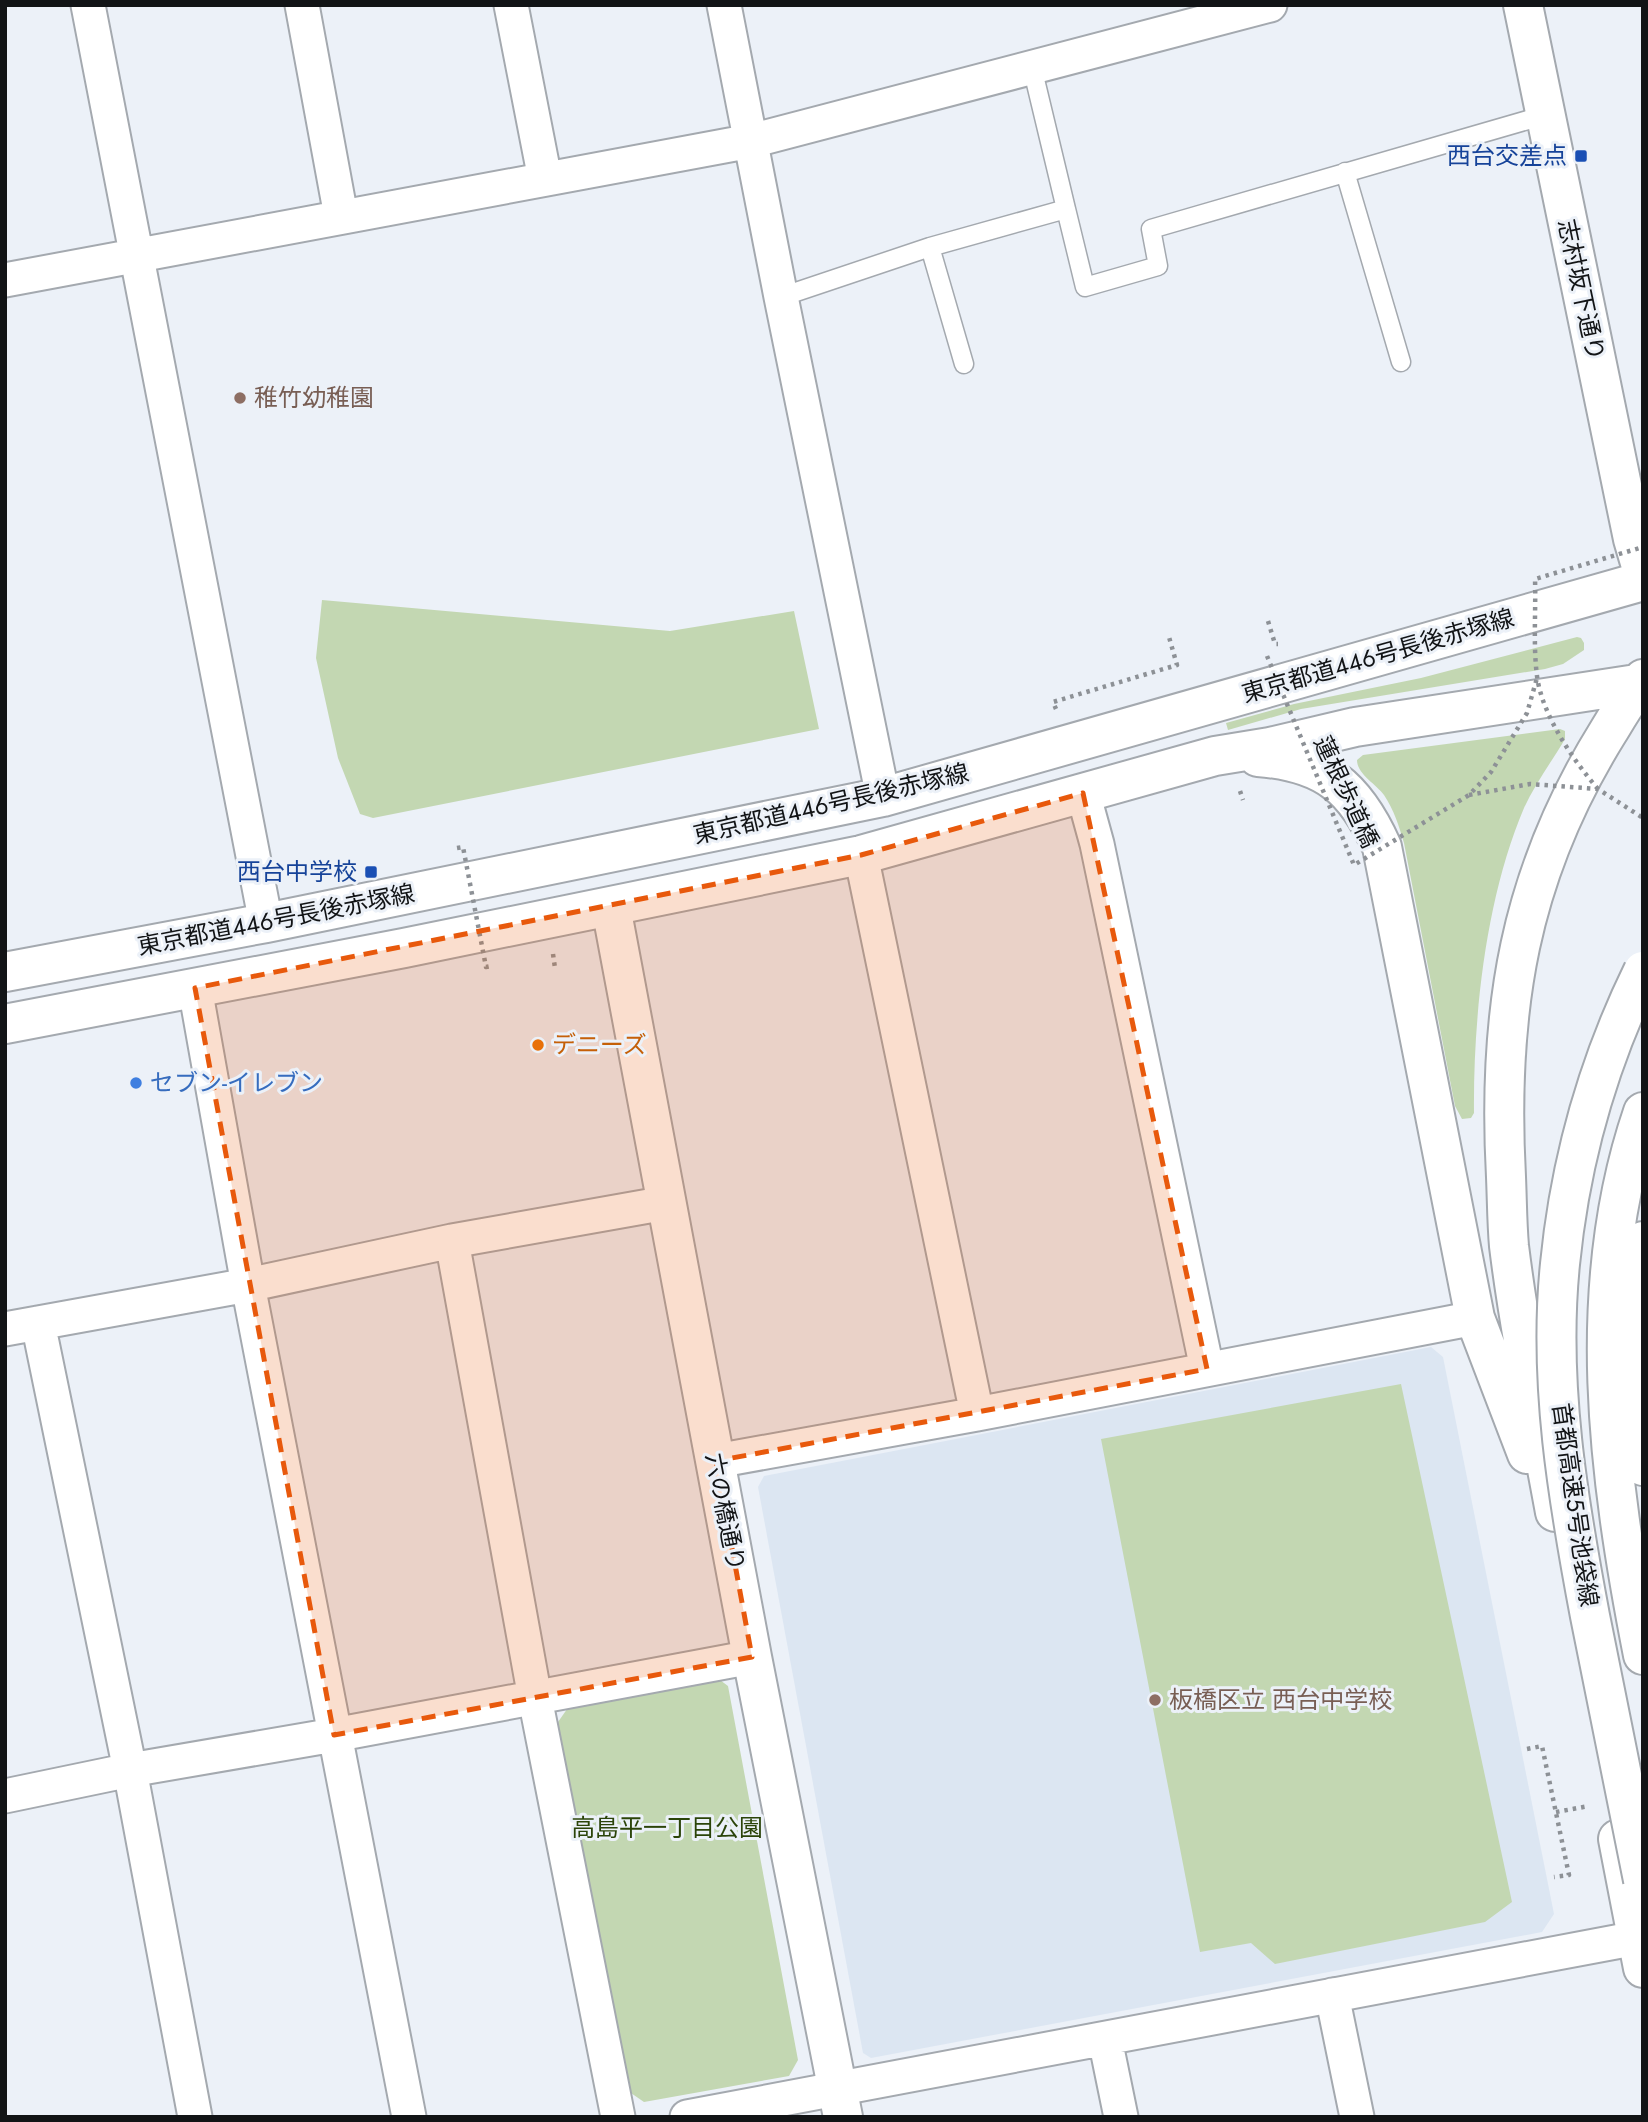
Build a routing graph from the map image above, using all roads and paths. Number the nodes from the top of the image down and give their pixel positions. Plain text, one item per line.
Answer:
1 (88, 5) edge
2 (302, 5) edge
3 (511, 5) edge
4 (724, 5) edge
5 (1270, 5) edge
6 (1523, 5) edge
7 (1032, 68) junction
8 (1545, 115) junction
9 (751, 141) junction
10 (1345, 172) junction
11 (545, 178) junction
12 (1066, 209) junction
13 (341, 216) junction
14 (930, 247) junction
15 (137, 256) junction
16 (5, 280) edge
17 (781, 296) junction
18 (1401, 362) dead end
19 (964, 364) dead end
20 (1643, 547) edge
21 (1643, 573) edge
22 (1643, 581) edge
23 (1268, 621) dead end
24 (1169, 637) dead end
25 (1275, 644) dead end
26 (1267, 656) dead end
27 (1144, 675) dead end
28 (1537, 678) junction
29 (1641, 682) edge
30 (1215, 757) junction
31 (1598, 789) junction
32 (1083, 793) junction
33 (1469, 795) junction
34 (883, 797) junction
35 (1643, 818) edge
36 (457, 848) dead end
37 (861, 855) junction
38 (611, 906) junction
39 (266, 923) junction
40 (491, 966) dead end
41 (1643, 971) edge
42 (5, 972) edge
43 (195, 988) junction
44 (5, 1024) edge
45 (1643, 1112) edge
46 (666, 1203) junction
47 (452, 1241) junction
48 (1643, 1241) edge
49 (248, 1285) junction
50 (1475, 1318) junction
51 (38, 1323) junction
52 (5, 1329) edge
53 (1207, 1368) junction
54 (1639, 1389) edge
55 (977, 1414) junction
56 (716, 1461) junction
57 (1643, 1465) edge
58 (1560, 1541) junction
59 (1643, 1655) edge
60 (752, 1657) junction
61 (534, 1698) junction
62 (334, 1735) junction
63 (1527, 1749) dead end
64 (130, 1770) junction
65 (5, 1796) edge
66 (1554, 1877) dead end
67 (1643, 1880) edge
68 (1640, 1953) edge
69 (1332, 1995) junction
70 (1105, 2039) junction
71 (840, 2103) edge
72 (195, 2117) edge
73 (409, 2117) edge
74 (618, 2117) edge
75 (687, 2117) edge
76 (1121, 2117) edge
77 (1357, 2117) edge

1 - 15 street
2 - 13 street
3 - 11 street
4 - 9 street
5 - 7 street
6 - 8 main road, 志村坂下通り
7 - 9 street
7 - 12 lane
8 - 10 lane
8 - 21 main road, 志村坂下通り
9 - 11 street
9 - 17 street
10 - 12 lane
10 - 18 lane
11 - 13 street
12 - 14 lane
13 - 15 street
14 - 17 lane
14 - 19 lane
15 - 16 street
15 - 39 street
17 - 34 street
20 - 28 path, 蓮根歩道橋, bridge
22 - 34 main road, 東京都道446号長後赤塚線
23 - 25 path
24 - 27 path
26 - 33 path, 蓮根歩道橋, bridge
28 - 31 path, 蓮根歩道橋, bridge
28 - 33 path, 蓮根歩道橋, bridge
29 - 30 main road, 東京都道446号長後赤塚線
29 - 58 main road, 東京都道446号長後赤塚線
30 - 32 main road, 東京都道446号長後赤塚線
30 - 50 main road
31 - 33 path, 蓮根歩道橋, bridge
31 - 35 path, 蓮根歩道橋, bridge
32 - 37 main road, 東京都道446号長後赤塚線
32 - 53 street
34 - 39 main road, 東京都道446号長後赤塚線
36 - 40 path, bridge
37 - 38 main road, 東京都道446号長後赤塚線
37 - 55 street
38 - 43 main road, 東京都道446号長後赤塚線
38 - 46 main road, 六の橋通り
39 - 42 main road, 東京都道446号長後赤塚線
41 - 67 main road, 首都高速5号池袋線, bridge
43 - 44 main road, 東京都道446号長後赤塚線
43 - 49 street
45 - 59 main road, 首都高速5号池袋線
46 - 47 street
46 - 56 main road, 六の橋通り
47 - 49 street
47 - 61 street
48 - 54 main road
49 - 51 street
49 - 62 street
50 - 53 street
50 - 58 main road
51 - 52 street
51 - 64 street
53 - 55 street
54 - 57 main road
55 - 56 street
56 - 60 main road, 六の橋通り
58 - 68 main road, 東京都道446号長後赤塚線
60 - 61 street
60 - 71 main road, 六の橋通り
61 - 62 street
61 - 74 street
62 - 64 street
62 - 73 street
63 - 66 path
64 - 65 street
64 - 72 street
68 - 69 street
69 - 70 street
69 - 77 street
70 - 71 street
70 - 76 street
71 - 75 street

